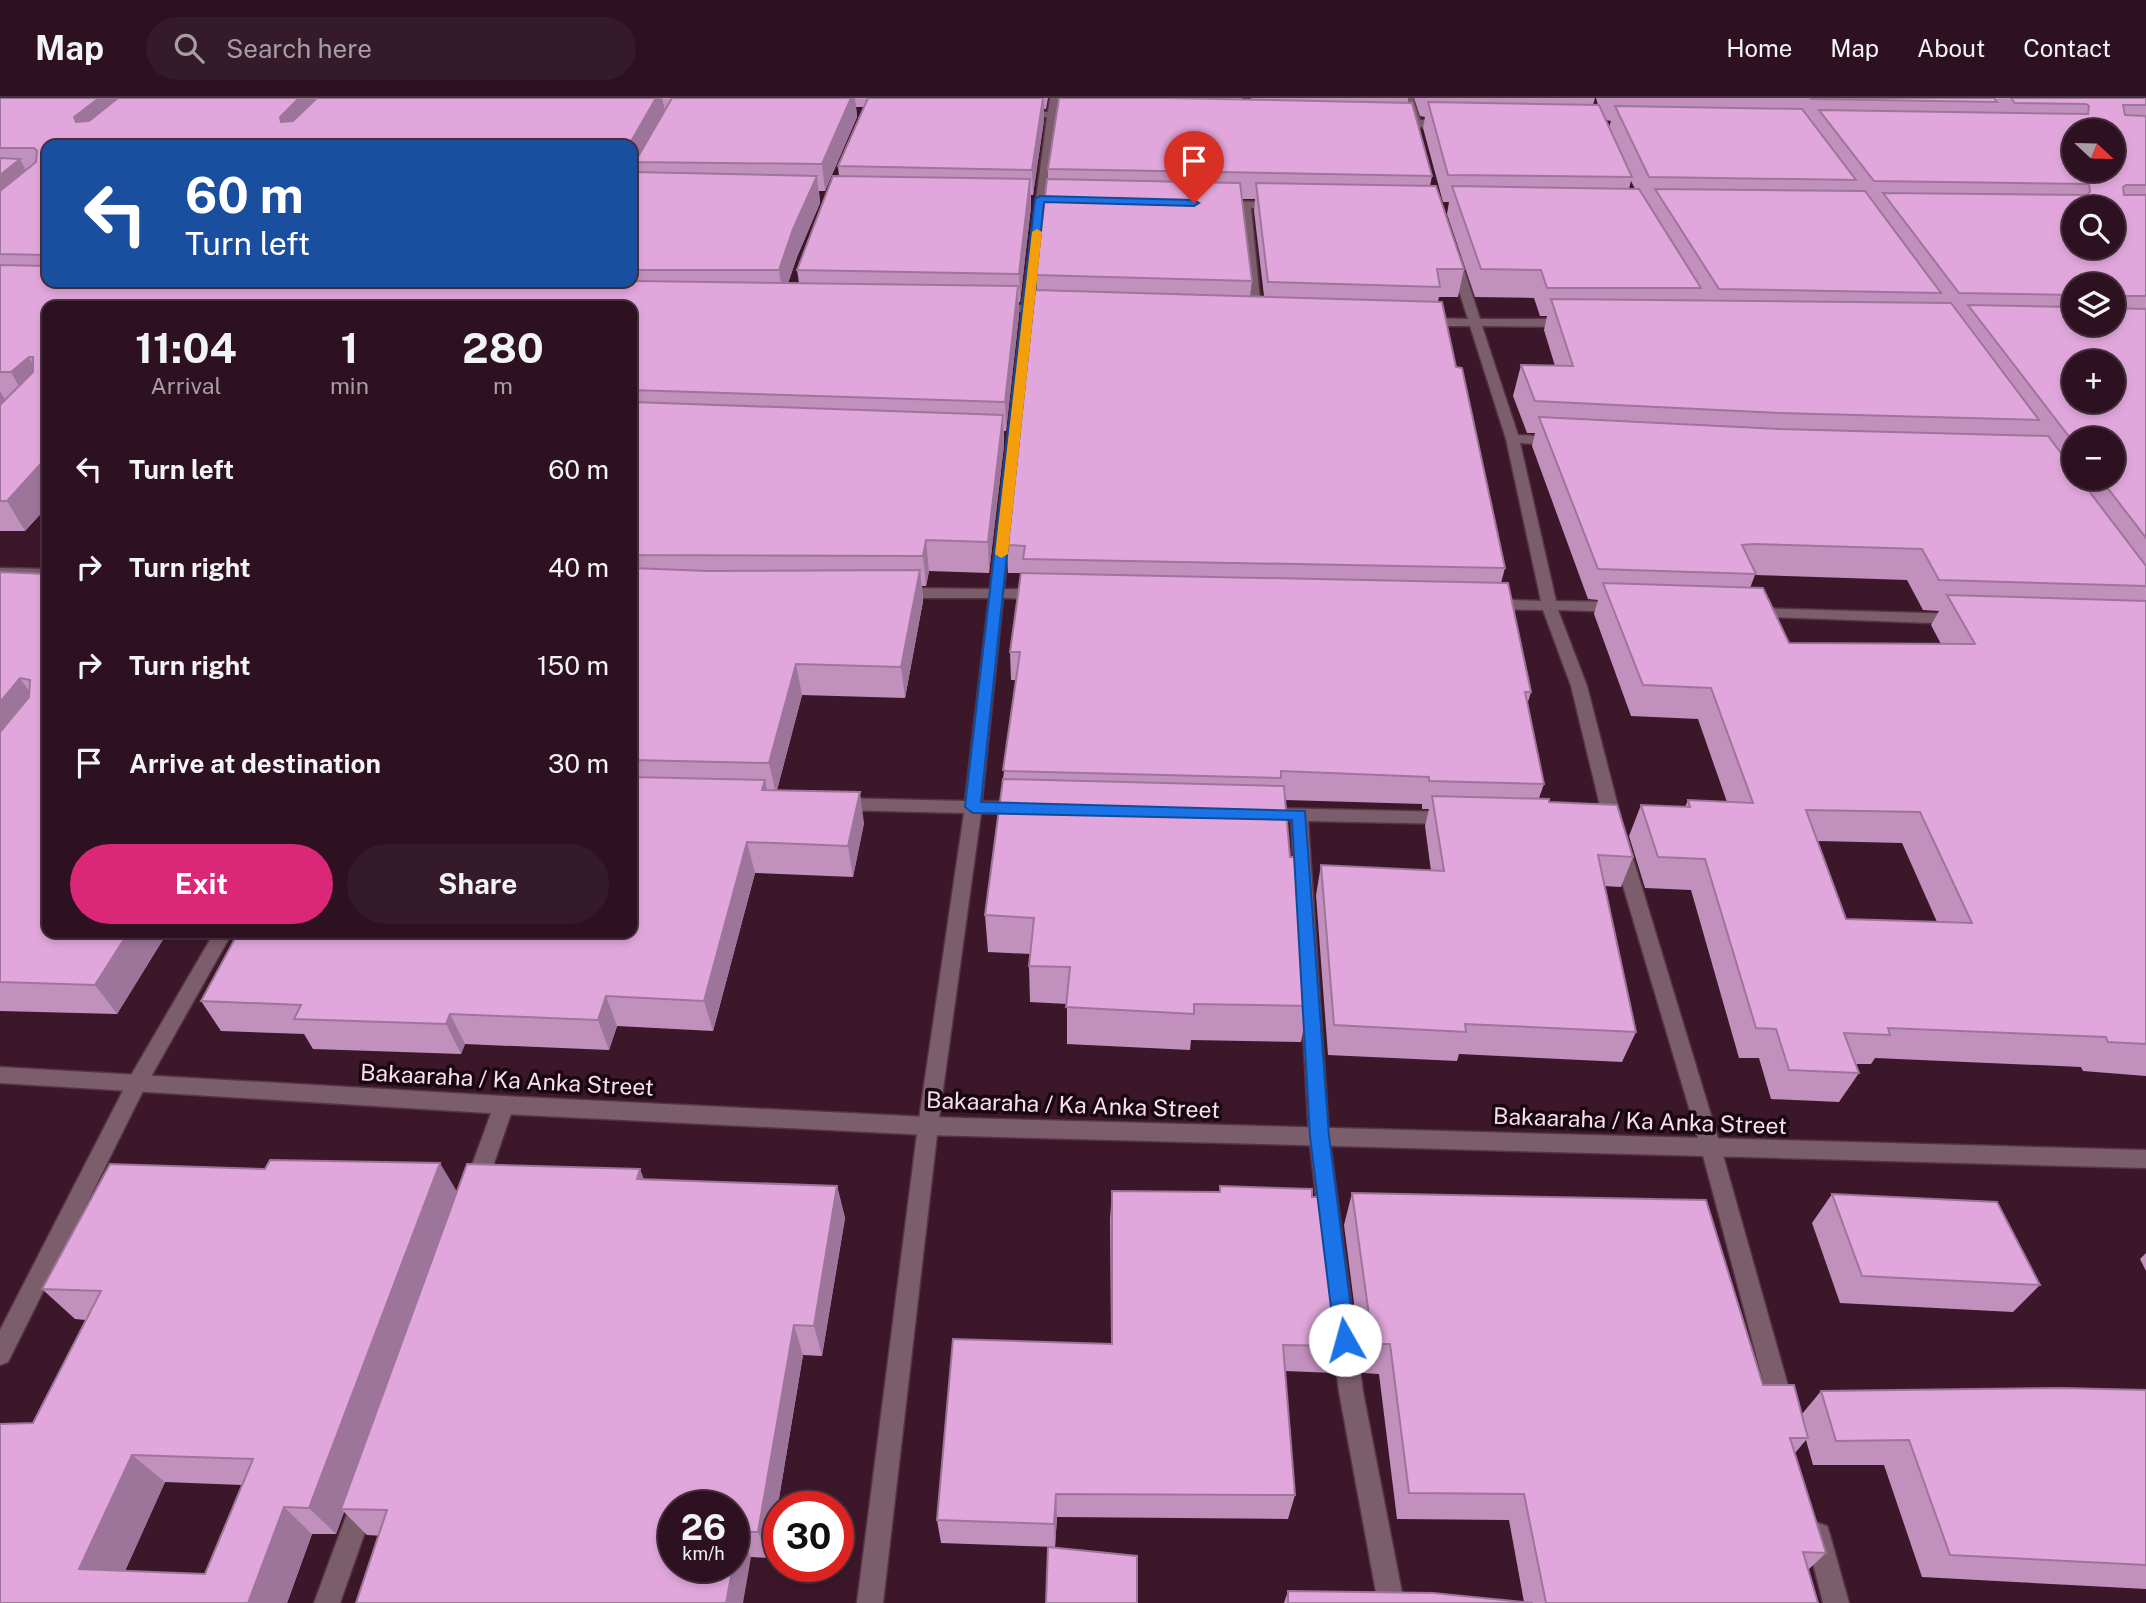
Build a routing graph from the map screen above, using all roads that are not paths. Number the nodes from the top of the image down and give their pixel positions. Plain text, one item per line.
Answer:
1 (1055, 98) edge
2 (1408, 98) edge
3 (1013, 114) edge
4 (1053, 115) junction
5 (1092, 116) edge
6 (1388, 122) edge
7 (1416, 122) junction
8 (1455, 123) edge
9 (1419, 134) edge
10 (1204, 204) edge
11 (1245, 205) junction
12 (1286, 205) edge
13 (1448, 241) edge
14 (976, 308) edge
15 (1029, 309) junction
16 (1070, 311) edge
17 (1245, 316) edge
18 (1258, 317) junction
19 (1272, 317) edge
20 (1408, 321) edge
21 (1476, 323) junction
22 (1583, 323) edge
23 (1513, 439) junction
24 (1566, 442) edge
25 (0, 572) edge
26 (42, 573) edge
27 (889, 593) edge
28 (997, 593) junction
29 (1051, 594) edge
30 (1468, 604) edge
31 (1549, 605) junction
32 (1632, 608) edge
33 (1729, 612) edge
34 (1979, 620) edge
35 (822, 804) edge
36 (973, 807) junction
37 (1041, 809) edge
38 (1245, 813) edge
39 (1299, 814) junction
40 (1463, 818) edge
41 (220, 938) edge
42 (0, 1075) edge
43 (137, 1083) junction
44 (504, 1105) junction
45 (928, 1126) junction
46 (1319, 1136) junction
47 (1711, 1148) junction
48 (2146, 1159) edge
49 (467, 1210) edge
50 (0, 1354) edge
51 (1788, 1427) edge
52 (369, 1485) edge
53 (1813, 1520) edge
54 (327, 1603) edge
55 (870, 1603) edge
56 (1391, 1603) edge
57 (1836, 1603) edge

1 - 4 street
2 - 7 street
3 - 4 street
4 - 5 street
4 - 15 street
6 - 7 street
7 - 8 street
7 - 9 street
10 - 11 street
11 - 12 street
11 - 18 street
13 - 21 street
14 - 15 street
15 - 16 street
15 - 28 street
17 - 18 street
18 - 19 street
20 - 21 street
21 - 22 street
21 - 23 street
23 - 24 street
23 - 31 street
25 - 26 street
27 - 28 street
28 - 29 street
28 - 36 street
30 - 31 street
31 - 32 street
31 - 47 street
33 - 34 street
35 - 36 street
36 - 37 street
36 - 45 street
38 - 39 street
39 - 40 street
39 - 46 street
41 - 43 street
42 - 43 street, Bakaaraha / Ka Anka Street
43 - 44 street, Bakaaraha / Ka Anka Street
43 - 50 street
44 - 45 street, Bakaaraha / Ka Anka Street
44 - 49 street
45 - 46 street, Bakaaraha / Ka Anka Street
45 - 55 street
46 - 47 street, Bakaaraha / Ka Anka Street
46 - 56 street
47 - 48 street, Bakaaraha / Ka Anka Street
47 - 51 street
52 - 54 street
53 - 57 street

